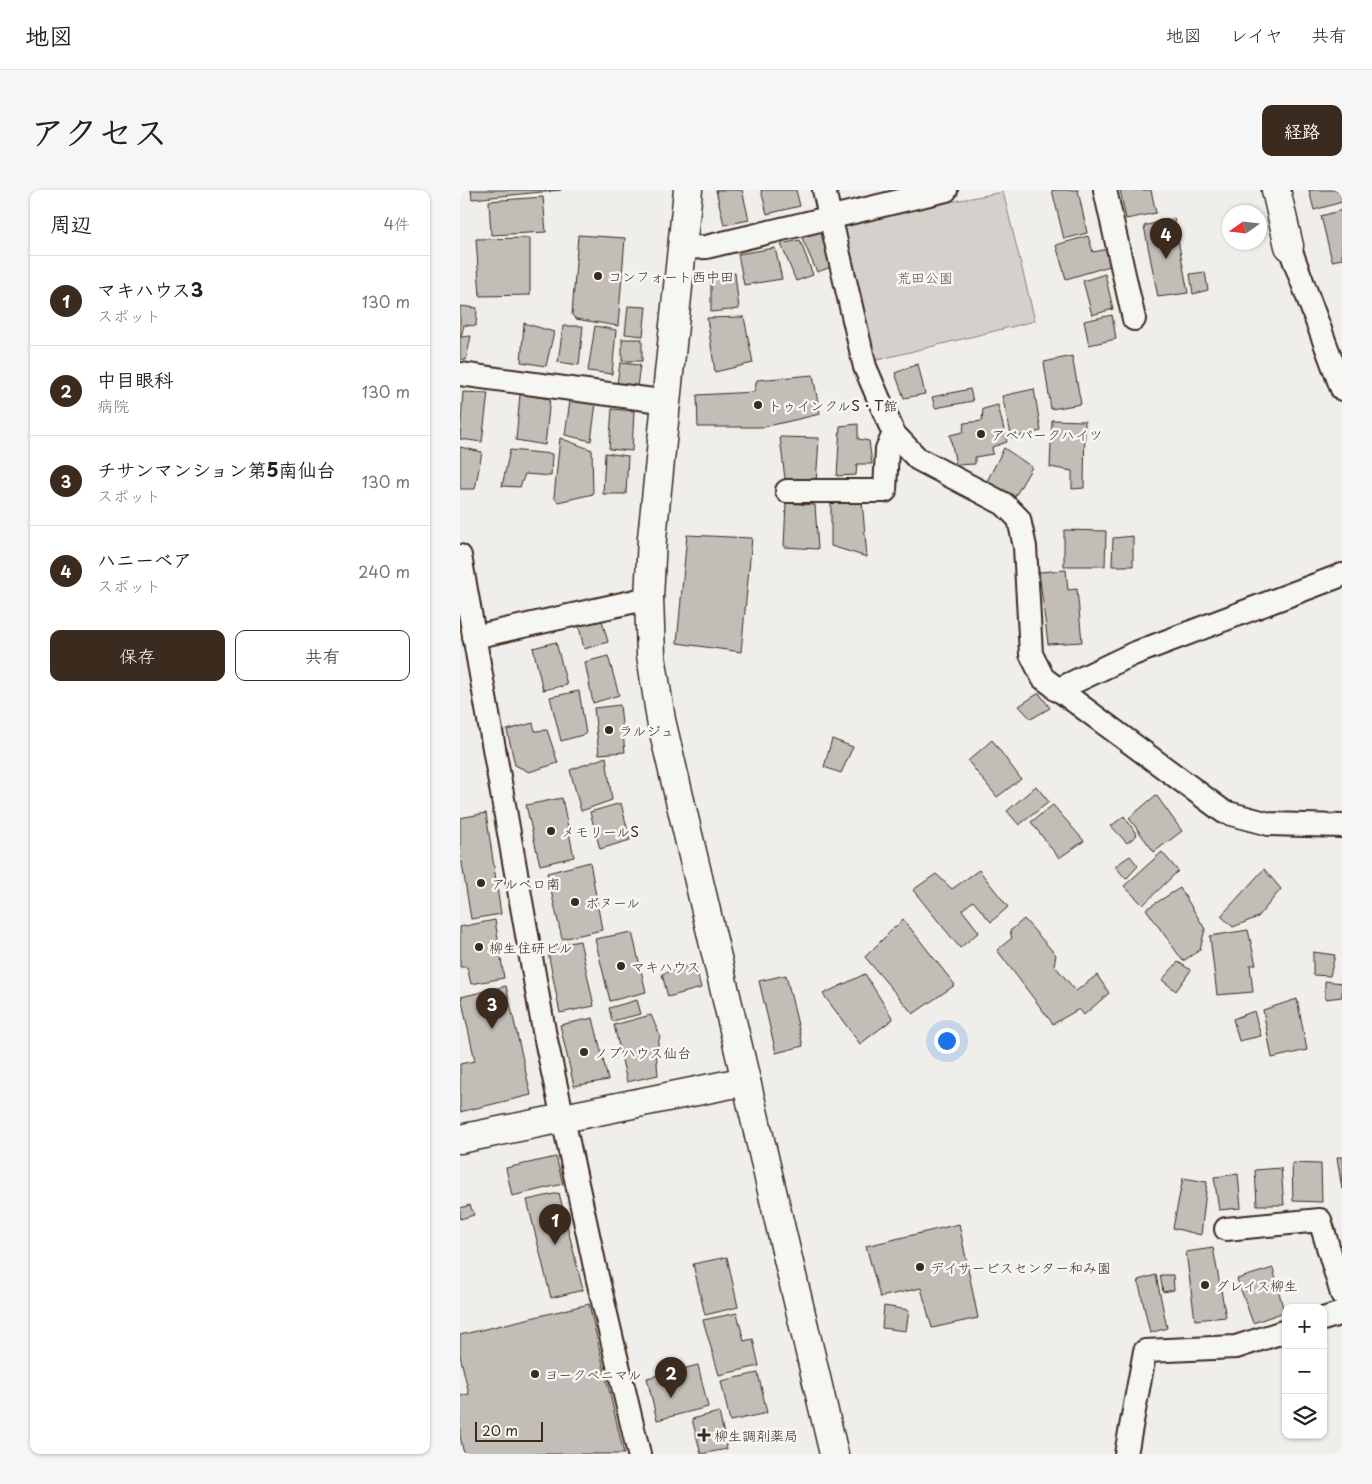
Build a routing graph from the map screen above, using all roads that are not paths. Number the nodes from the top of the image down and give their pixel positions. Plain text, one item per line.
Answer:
1 (688, 190) edge
2 (824, 190) edge
3 (946, 190) edge
4 (1105, 190) edge
5 (1276, 190) edge
6 (830, 218) junction
7 (1289, 246) joint
8 (684, 248) junction
9 (1134, 319) dead end
10 (460, 374) edge
11 (1342, 389) edge
12 (668, 402) junction
13 (894, 434) junction
14 (787, 491) dead end
15 (460, 556) edge
16 (1342, 575) edge
17 (649, 598) junction
18 (474, 637) junction
19 (1057, 690) junction
20 (1342, 826) edge
21 (746, 1081) junction
22 (562, 1118) junction
23 (460, 1139) edge
24 (1226, 1229) dead end
25 (1342, 1294) edge
26 (1342, 1313) edge
27 (1327, 1318) edge
28 (1282, 1332) edge
29 (639, 1454) edge
30 (834, 1454) edge
31 (1126, 1454) edge

1 - 8 street
2 - 6 street
3 - 6 street
4 - 9 street
5 - 7 street
6 - 8 street
6 - 13 street
7 - 11 street
8 - 12 street
10 - 12 street
12 - 17 street
13 - 14 street
13 - 19 street
15 - 18 street
16 - 19 street
17 - 18 street
17 - 21 street
18 - 22 street
19 - 20 street
21 - 22 street
21 - 30 street
22 - 23 street
22 - 29 street
24 - 25 street
26 - 27 street
28 - 31 street

